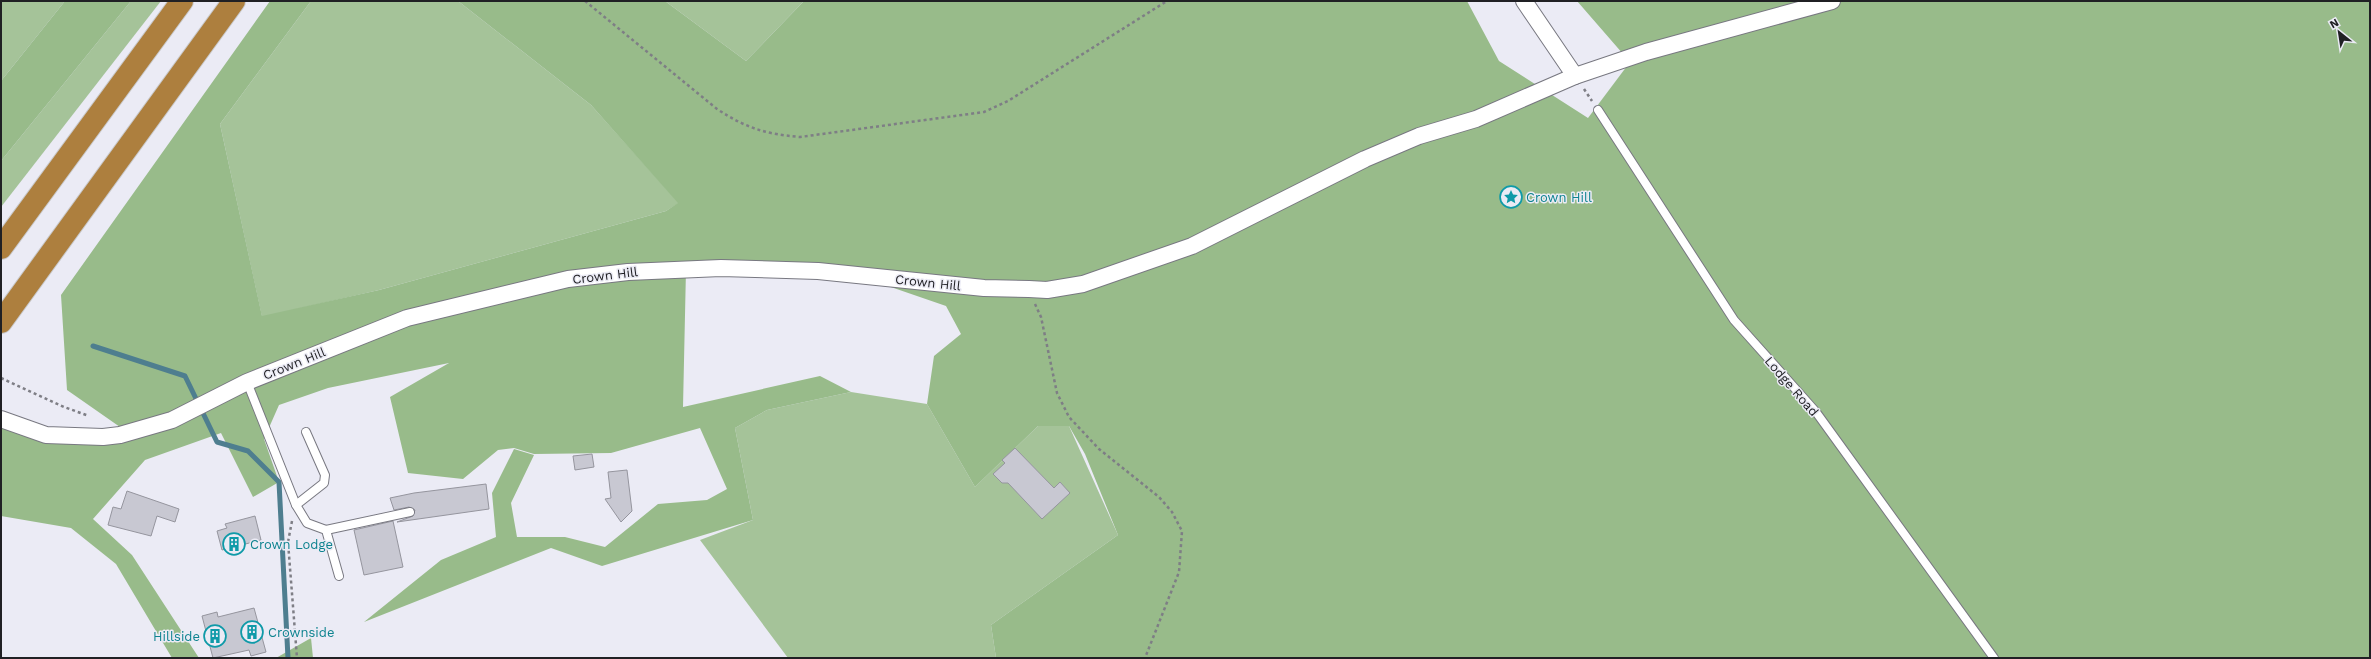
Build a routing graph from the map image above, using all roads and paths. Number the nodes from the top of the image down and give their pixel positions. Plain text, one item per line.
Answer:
1 (182, 1) edge
2 (234, 1) edge
3 (585, 1) edge
4 (1167, 1) edge
5 (1524, 1) edge
6 (1832, 1) edge
7 (1575, 76) junction
8 (1598, 110) joint
9 (1, 248) edge
10 (1028, 289) junction
11 (7, 314) edge
12 (1, 378) edge
13 (247, 382) junction
14 (89, 416) dead end
15 (1, 419) edge
16 (306, 432) dead end
17 (296, 505) junction
18 (410, 512) dead end
19 (326, 530) junction
20 (339, 576) dead end
21 (297, 658) edge
22 (1145, 658) edge
23 (1994, 658) edge

1 - 9 highway
2 - 11 highway
3 - 4 path
5 - 7 street
6 - 7 street, Crown Hill
7 - 8 path
7 - 10 street, Crown Hill
8 - 23 lane, Lodge Road
10 - 13 street, Crown Hill
10 - 22 path
12 - 14 path
13 - 15 street, Crown Hill
13 - 17 lane
16 - 17 lane
17 - 19 lane
17 - 21 path
18 - 19 lane
19 - 20 lane

